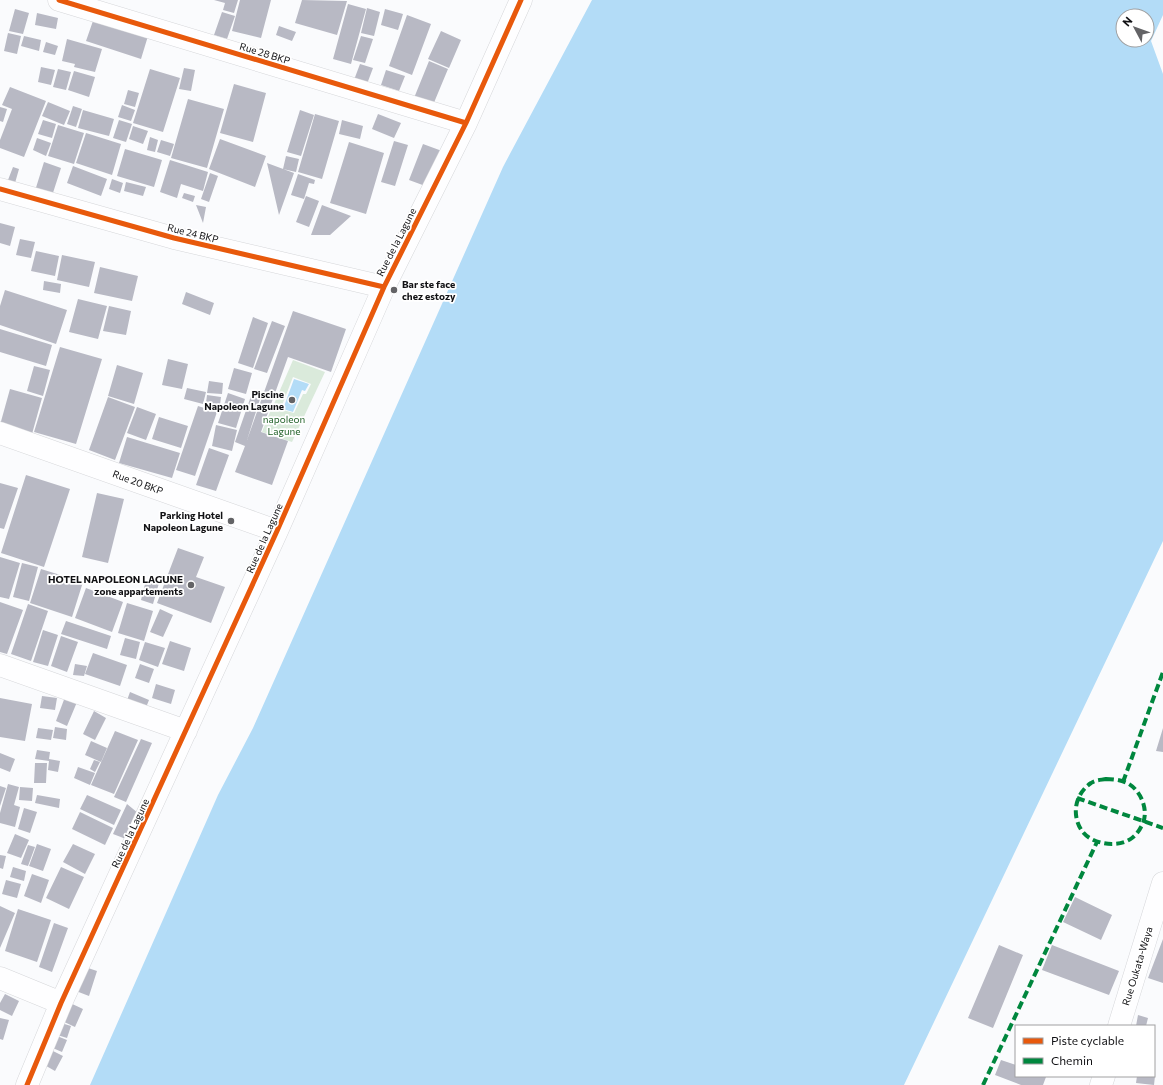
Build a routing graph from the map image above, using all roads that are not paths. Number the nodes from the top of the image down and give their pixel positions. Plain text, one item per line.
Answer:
1 (59, 0) edge
2 (521, 0) edge
3 (466, 123) junction
4 (0, 189) edge
5 (384, 287) junction
6 (0, 433) edge
7 (277, 531) junction
8 (0, 665) edge
9 (186, 732) junction
10 (1162, 887) edge
11 (0, 978) edge
12 (61, 1003) junction
13 (1119, 1025) edge
14 (27, 1085) edge

1 - 3 street, Rue 28 BKP
2 - 3 street, Rue de la Lagune
3 - 5 street, Rue de la Lagune
4 - 5 street, Rue 24 BKP
5 - 7 street, Rue de la Lagune
6 - 7 street, Rue 20 BKP
7 - 9 street, Rue de la Lagune
8 - 9 street
9 - 12 street, Rue de la Lagune
10 - 13 street, Rue Oukata-Waya
11 - 12 street
12 - 14 street, Rue de la Lagune

